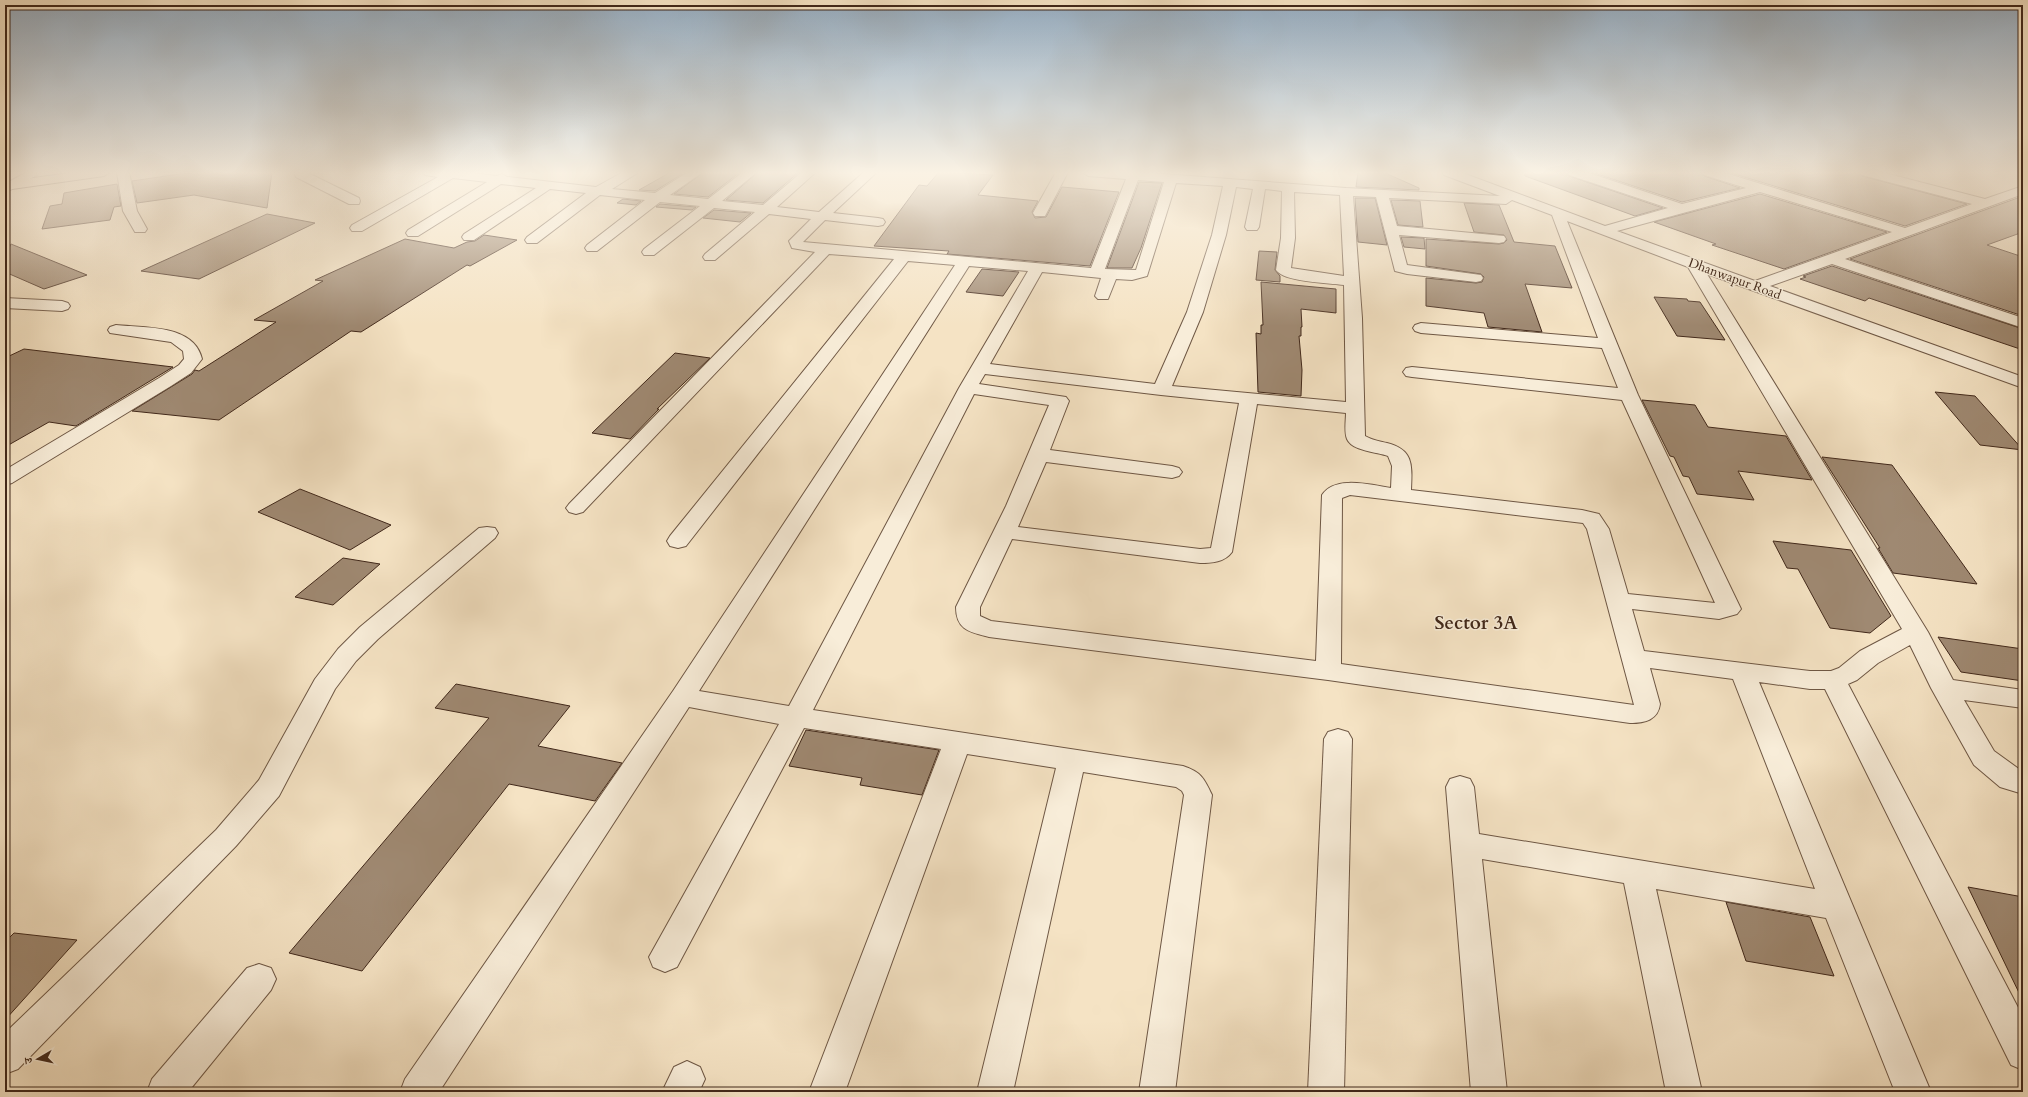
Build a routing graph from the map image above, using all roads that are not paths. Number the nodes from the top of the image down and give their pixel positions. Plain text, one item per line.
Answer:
1 (137, 223) edge
2 (365, 223) edge
3 (429, 223) edge
4 (491, 223) edge
5 (554, 223) edge
6 (624, 223) edge
7 (686, 223) edge
8 (749, 223) edge
9 (815, 223) edge
10 (1119, 223) edge
11 (1158, 223) edge
12 (1222, 223) edge
13 (1253, 223) edge
14 (1288, 223) edge
15 (1348, 223) edge
16 (1388, 223) edge
17 (1561, 223) edge
18 (1587, 223) edge
19 (1629, 223) edge
20 (1876, 223) edge
21 (1929, 223) edge
22 (1252, 227) dead end
23 (357, 228) dead end
24 (140, 229) dead end
25 (1390, 230) junction
26 (1605, 230) junction
27 (1905, 232) junction
28 (413, 233) dead end
29 (470, 237) dead end
30 (1499, 239) dead end
31 (532, 240) dead end
32 (592, 248) dead end
33 (826, 249) junction
34 (649, 252) dead end
35 (904, 256) junction
36 (710, 257) dead end
37 (1832, 259) junction
38 (965, 261) junction
39 (1694, 264) junction
40 (1037, 268) junction
41 (1103, 274) junction
42 (1476, 278) dead end
43 (1352, 281) junction
44 (1756, 286) junction
45 (1103, 296) dead end
46 (5, 303) edge
47 (62, 306) dead end
48 (2023, 323) edge
49 (1421, 328) dead end
50 (116, 330) dead end
51 (1609, 344) junction
52 (1412, 372) dead end
53 (974, 378) junction
54 (2023, 383) edge
55 (1161, 390) junction
56 (1629, 395) junction
57 (1249, 399) junction
58 (1355, 408) junction
59 (1040, 455) junction
60 (1172, 472) dead end
61 (5, 479) edge
62 (1401, 494) junction
63 (576, 508) dead end
64 (1006, 532) junction
65 (487, 533) dead end
66 (678, 541) dead end
67 (1618, 600) junction
68 (1916, 632) junction
69 (1634, 658) junction
70 (1328, 671) junction
71 (1742, 671) junction
72 (1833, 680) junction
73 (1944, 688) junction
74 (682, 697) junction
75 (2023, 699) edge
76 (796, 717) junction
77 (1338, 738) dead end
78 (957, 743) junction
79 (1072, 760) junction
80 (2023, 783) edge
81 (1460, 787) dead end
82 (1465, 844) junction
83 (1637, 873) junction
84 (1837, 906) junction
85 (665, 957) dead end
86 (259, 979) dead end
87 (2023, 1053) edge
88 (5, 1057) edge
89 (165, 1092) edge
90 (418, 1092) edge
91 (827, 1092) edge
92 (995, 1092) edge
93 (1157, 1092) edge
94 (1326, 1092) edge
95 (1489, 1092) edge
96 (1684, 1092) edge
97 (1913, 1092) edge

1 - 24 street
2 - 23 street
3 - 28 street
4 - 29 street
5 - 31 street
6 - 32 street
7 - 34 street
8 - 36 street
9 - 33 street
10 - 41 street
11 - 41 street
12 - 55 street
13 - 22 street
14 - 43 street
15 - 43 street
16 - 25 street
17 - 51 street
18 - 26 street, Dhanwapur Road
19 - 26 street
20 - 27 street
21 - 27 street
25 - 30 street
25 - 42 street
26 - 39 street, Dhanwapur Road
27 - 37 street
33 - 35 street
33 - 63 street
35 - 38 street
35 - 66 street
37 - 44 street
37 - 48 street
38 - 40 street
38 - 74 street
39 - 44 street, Dhanwapur Road
39 - 68 street
40 - 41 street
40 - 53 street
41 - 45 street
43 - 58 street
44 - 54 street, Dhanwapur Road
46 - 47 street
49 - 51 street
50 - 61 street
51 - 56 street
52 - 56 street
53 - 55 street
53 - 59 street
53 - 76 street
55 - 57 street
56 - 67 street
57 - 58 street
57 - 64 street
58 - 62 street
59 - 60 street
59 - 64 street
62 - 67 street
62 - 70 street
64 - 70 street
65 - 88 street
67 - 69 street
68 - 72 street
68 - 73 street
69 - 70 street
69 - 71 street
71 - 72 street
71 - 84 street
72 - 87 street
73 - 75 street
73 - 80 street
74 - 76 street
74 - 90 street
76 - 78 street
76 - 85 street
77 - 94 street
78 - 79 street
78 - 91 street
79 - 92 street
79 - 93 street
81 - 82 street
82 - 83 street
82 - 95 street
83 - 84 street
83 - 96 street
84 - 97 street
86 - 89 street

